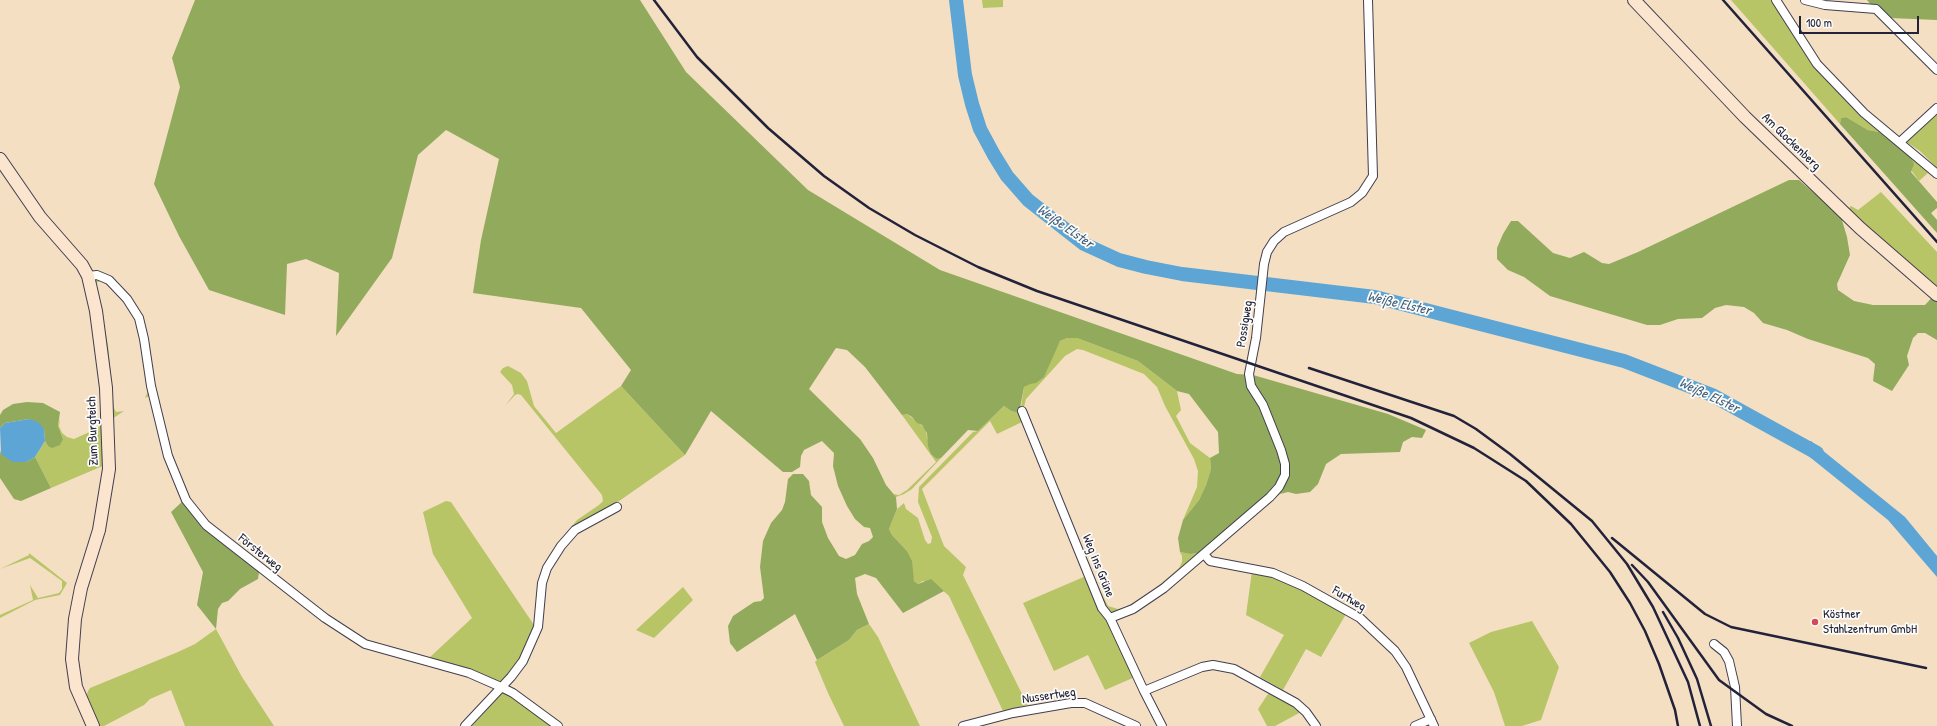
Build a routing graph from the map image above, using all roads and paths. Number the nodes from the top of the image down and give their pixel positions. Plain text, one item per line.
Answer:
1 (1368, 0) edge
2 (1634, 0) edge
3 (1776, 0) edge
4 (1805, 0) edge
5 (1825, 2) edge
6 (1937, 70) edge
7 (1937, 108) edge
8 (1900, 142) junction
9 (0, 159) edge
10 (1937, 174) edge
11 (88, 276) junction
12 (1937, 296) edge
13 (1022, 411) dead end
14 (617, 507) dead end
15 (1204, 554) junction
16 (1110, 618) junction
17 (1714, 644) dead end
18 (501, 687) junction
19 (1144, 691) junction
20 (1432, 722) edge
21 (93, 726) edge
22 (465, 726) edge
23 (558, 726) edge
24 (963, 726) edge
25 (1136, 726) edge
26 (1162, 726) edge
27 (1316, 726) edge
28 (1415, 726) edge
29 (1737, 726) edge

1 - 15 street, Possigweg
2 - 12 street, Am Glockenberg
3 - 8 street
4 - 5 street
5 - 6 street
7 - 8 street
8 - 10 street
9 - 11 street, Zum Burgteich
11 - 18 street, Försterweg
11 - 21 street, Zum Burgteich
13 - 16 street, Weg ins Grüne
14 - 18 street
15 - 16 street, Possigweg
15 - 20 street, Furtweg
16 - 19 street, Weg ins Grüne
17 - 29 street
18 - 22 street
18 - 23 street, Försterweg
19 - 26 street, Weg ins Grüne
19 - 27 street
20 - 28 street
24 - 25 street, Nussertweg

